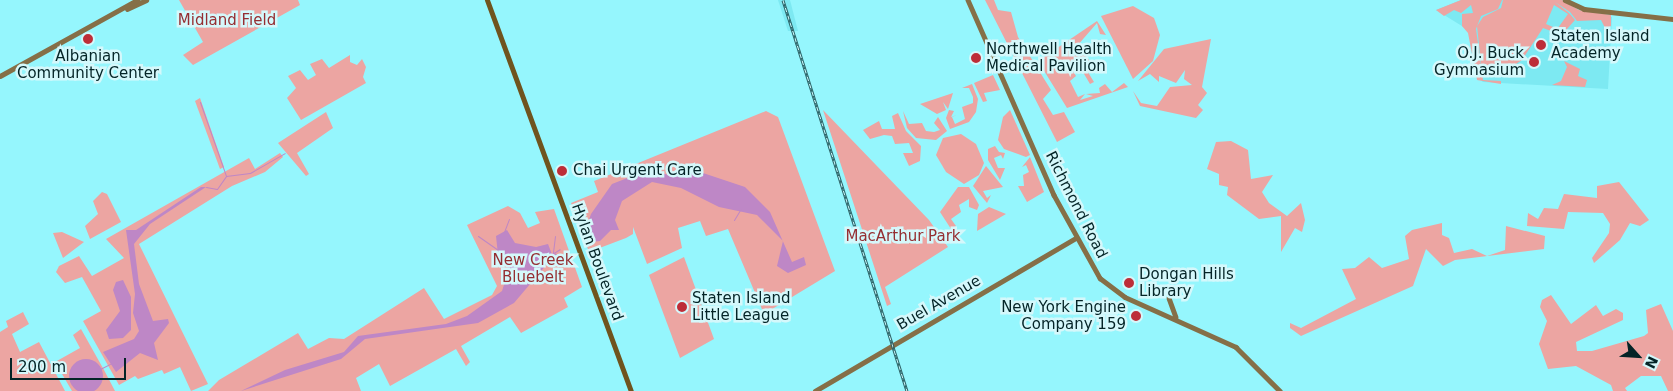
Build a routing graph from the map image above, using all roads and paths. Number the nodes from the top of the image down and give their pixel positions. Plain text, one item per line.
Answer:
1 (137, 0) edge
2 (146, 0) edge
3 (487, 0) edge
4 (968, 0) edge
5 (1565, 0) edge
6 (121, 10) junction
7 (1673, 18) edge
8 (0, 76) edge
9 (1076, 238) junction
10 (1169, 298) dead end
11 (1176, 318) junction
12 (631, 391) edge
13 (815, 391) edge
14 (1280, 391) edge

1 - 6 main road
2 - 6 main road
3 - 12 main road, Hylan Boulevard
4 - 9 main road, Richmond Road
5 - 7 main road
6 - 8 main road
9 - 11 main road, Richmond Road
9 - 13 main road, Buel Avenue
10 - 11 main road
11 - 14 main road, Richmond Road

